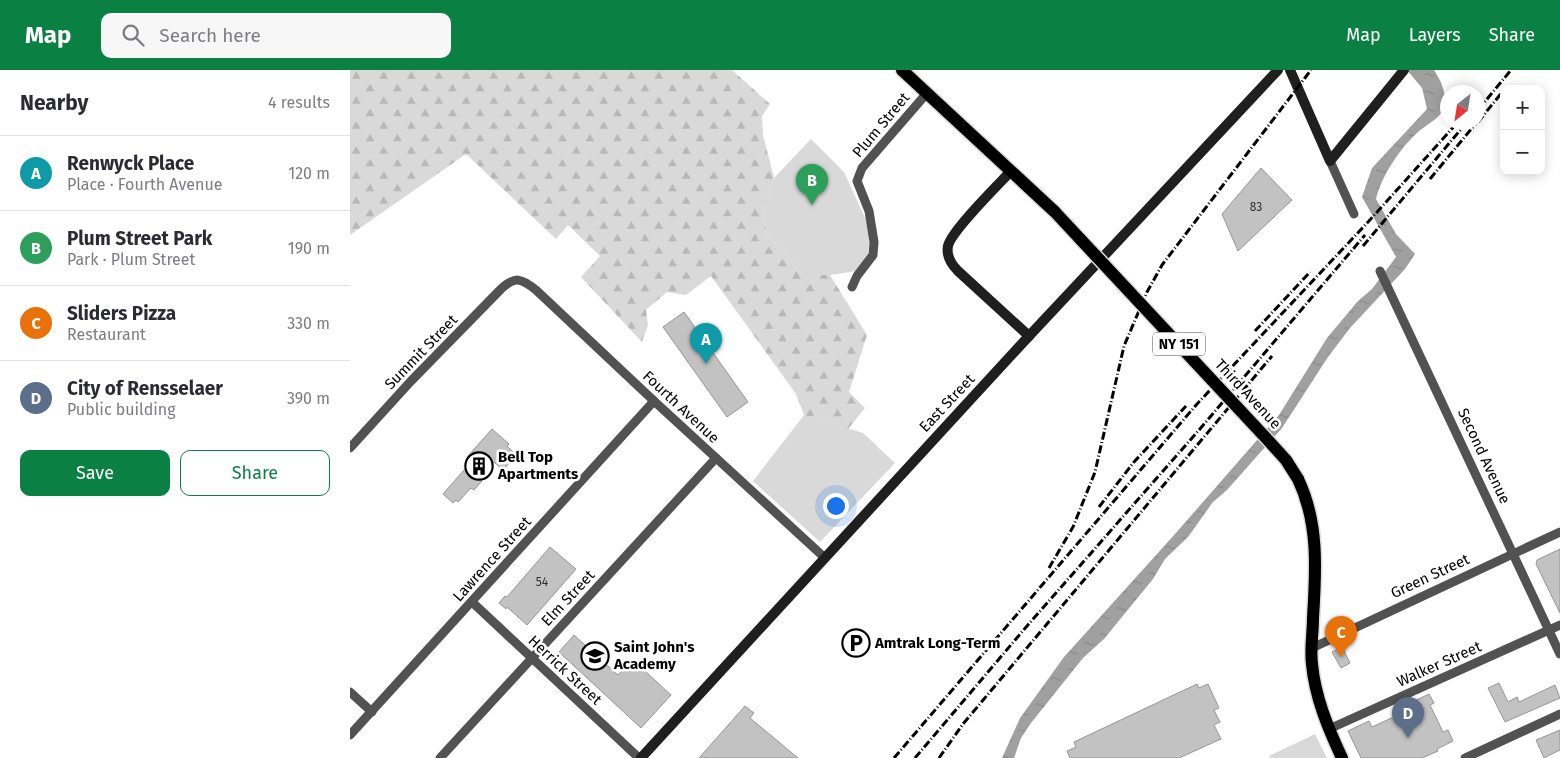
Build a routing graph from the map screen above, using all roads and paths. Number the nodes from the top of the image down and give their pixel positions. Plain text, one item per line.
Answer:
1 (902, 70) edge
2 (1278, 70) edge
3 (1290, 70) edge
4 (1403, 71) edge
5 (927, 92) junction
6 (1330, 161) junction
7 (1011, 171) junction
8 (1354, 214) dead end
9 (1380, 271) dead end
10 (516, 280) joint
11 (852, 287) dead end
12 (1029, 336) junction
13 (654, 402) junction
14 (350, 448) edge
15 (716, 458) junction
16 (1560, 532) edge
17 (1514, 553) junction
18 (825, 558) junction
19 (472, 602) junction
20 (1560, 625) edge
21 (1549, 630) junction
22 (1312, 648) junction
23 (1560, 654) edge
24 (532, 658) junction
25 (350, 692) edge
26 (372, 712) junction
27 (1560, 714) edge
28 (1329, 729) junction
29 (350, 735) edge
30 (440, 758) edge
31 (640, 758) edge
32 (1342, 758) edge
33 (1465, 758) edge

1 - 5 main road, Third Avenue / NY 151
2 - 12 street, East Street
3 - 6 street
4 - 6 street
5 - 7 main road, Third Avenue / NY 151
5 - 11 street, Plum Street
6 - 8 street
7 - 12 street
7 - 22 main road, Third Avenue / NY 151, bridge
9 - 17 street, Second Avenue
10 - 13 street, Fourth Avenue
10 - 14 street, Summit Street
12 - 18 street, East Street
13 - 15 street, Fourth Avenue
13 - 19 street, Lawrence Street
15 - 18 street, Fourth Avenue
15 - 24 street, Elm Street
16 - 17 street, Green Street
17 - 21 street, Second Avenue
17 - 22 street, Green Street
18 - 31 street, East Street
19 - 24 street, Herrick Street
19 - 26 street, Lawrence Street
20 - 21 street, Walker Street
21 - 23 street, Second Avenue
21 - 28 street, Walker Street
22 - 28 main road, Third Avenue / NY 151
24 - 30 street, Elm Street
24 - 31 street, Herrick Street
25 - 26 street
26 - 29 street, Lawrence Street
27 - 33 street
28 - 32 main road, Third Avenue / NY 151

